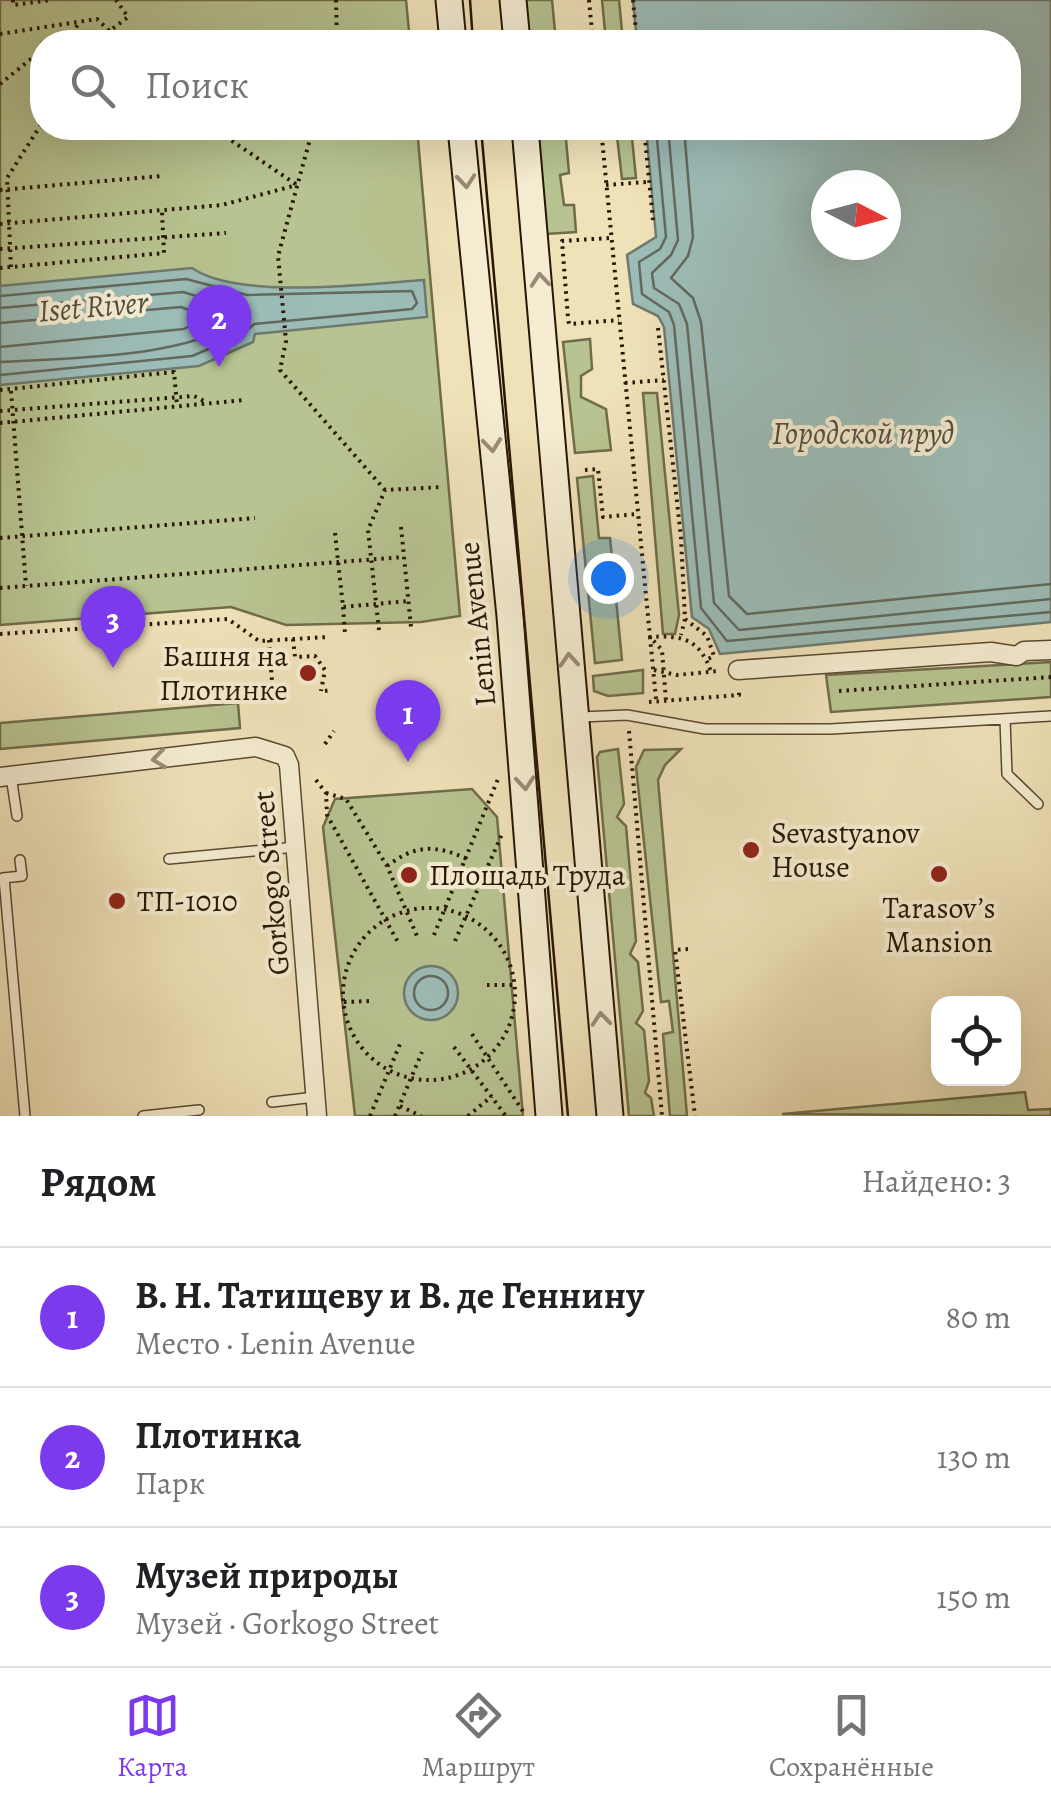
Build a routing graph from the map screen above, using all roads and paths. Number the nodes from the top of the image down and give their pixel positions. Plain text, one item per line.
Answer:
1 (13, 0) edge
2 (52, 0) edge
3 (336, 0) edge
4 (449, 0) edge
5 (513, 0) edge
6 (589, 0) edge
7 (633, 0) edge
8 (120, 1) edge
9 (79, 22) junction
10 (108, 29) joint
11 (75, 30) edge
12 (336, 30) edge
13 (452, 30) edge
14 (516, 30) edge
15 (592, 30) edge
16 (636, 30) edge
17 (0, 34) edge
18 (30, 60) edge
19 (0, 84) edge
20 (31, 140) edge
21 (230, 140) edge
22 (310, 140) edge
23 (462, 140) edge
24 (526, 140) edge
25 (602, 140) edge
26 (645, 140) edge
27 (0, 170) edge
28 (161, 176) dead end
29 (7, 178) junction
30 (648, 182) junction
31 (297, 185) junction
32 (606, 185) junction
33 (7, 189) junction
34 (0, 190) edge
35 (162, 212) junction
36 (653, 220) dead end
37 (9, 223) junction
38 (0, 224) edge
39 (226, 233) dead end
40 (164, 238) junction
41 (611, 238) junction
42 (10, 248) junction
43 (0, 249) edge
44 (11, 267) junction
45 (0, 268) edge
46 (619, 320) junction
47 (658, 328) dead end
48 (664, 380) junction
49 (624, 383) junction
50 (10, 389) junction
51 (0, 390) edge
52 (176, 398) junction
53 (245, 400) dead end
54 (208, 403) junction
55 (177, 406) junction
56 (0, 410) edge
57 (13, 410) junction
58 (14, 422) junction
59 (0, 423) edge
60 (585, 470) dead end
61 (442, 487) dead end
62 (385, 490) junction
63 (637, 514) junction
64 (255, 518) dead end
65 (400, 527) dead end
66 (335, 533) dead end
67 (21, 536) junction
68 (0, 538) edge
69 (404, 557) junction
70 (371, 560) junction
71 (338, 562) junction
72 (26, 586) junction
73 (0, 588) edge
74 (408, 601) junction
75 (376, 604) junction
76 (343, 608) junction
77 (686, 619) junction
78 (411, 627) dead end
79 (379, 630) dead end
80 (0, 634) edge
81 (345, 634) dead end
82 (681, 635) junction
83 (328, 638) dead end
84 (650, 638) junction
85 (293, 639) junction
86 (269, 640) junction
87 (1051, 650) edge
88 (707, 659) junction
89 (654, 670) junction
90 (664, 670) junction
91 (731, 670) joint
92 (711, 672) junction
93 (1051, 677) edge
94 (839, 690) dead end
95 (326, 691) dead end
96 (273, 694) dead end
97 (739, 695) dead end
98 (666, 701) junction
99 (656, 702) junction
100 (642, 703) dead end
101 (1051, 716) edge
102 (574, 718) junction
103 (1005, 719) junction
104 (334, 732) dead end
105 (325, 744) dead end
106 (631, 749) dead end
107 (6, 777) edge
108 (498, 778) dead end
109 (316, 780) dead end
110 (326, 794) junction
111 (1038, 804) dead end
112 (17, 816) dead end
113 (504, 829) dead end
114 (296, 847) junction
115 (170, 859) dead end
116 (466, 859) junction
117 (20, 860) dead end
118 (387, 866) junction
119 (2, 878) edge
120 (447, 909) junction
121 (407, 910) junction
122 (468, 917) junction
123 (386, 919) junction
124 (434, 935) dead end
125 (418, 936) dead end
126 (456, 941) dead end
127 (398, 944) dead end
128 (688, 950) dead end
129 (517, 984) junction
130 (487, 986) dead end
131 (372, 1001) dead end
132 (344, 1002) junction
133 (472, 1034) dead end
134 (400, 1044) dead end
135 (454, 1046) dead end
136 (422, 1052) dead end
137 (488, 1056) junction
138 (472, 1068) junction
139 (391, 1071) junction
140 (700, 1076) dead end
141 (688, 1077) junction
142 (413, 1078) junction
143 (315, 1096) junction
144 (492, 1096) junction
145 (272, 1102) dead end
146 (400, 1106) junction
147 (199, 1110) dead end
148 (25, 1116) edge
149 (143, 1116) edge
150 (317, 1116) edge
151 (370, 1116) edge
152 (395, 1116) edge
153 (421, 1116) edge
154 (468, 1116) edge
155 (506, 1116) edge
156 (525, 1116) edge
157 (550, 1116) edge
158 (610, 1116) edge
159 (662, 1116) edge
160 (695, 1116) edge

1 - 2 path
3 - 12 path
4 - 13 main road
5 - 14 main road
6 - 15 path
7 - 16 path
8 - 10 path
9 - 10 path
9 - 11 path
9 - 17 path
18 - 19 path
20 - 29 path
21 - 31 path
22 - 31 path
23 -> 157 main road, Lenin Avenue
102 -> 24 main road
25 - 32 path
26 - 30 path
27 - 29 path
28 - 33 path
29 - 33 path
30 - 32 path
30 - 36 path
31 - 35 path
31 - 62 path
32 - 41 path
33 - 34 path
33 - 37 path
35 - 37 path
35 - 40 path
37 - 38 path
37 - 42 path
39 - 40 path
40 - 42 path
40 - 44 path
41 - 46 path
41 - 46 path
42 - 43 path
42 - 44 path
44 - 45 path
46 - 49 path
47 - 48 path
48 - 49 path
48 - 77 path
49 - 63 path
50 - 51 path
50 - 52 path
50 - 57 path
52 - 54 path
52 - 55 path
52 - 57 path
53 - 54 path
54 - 55 path
55 - 58 path
56 - 57 path
57 - 58 path
58 - 59 path
58 - 67 path
60 - 63 path
61 - 62 path
62 - 70 path
63 - 84 path
64 - 67 path
65 - 69 path
66 - 71 path
67 - 68 path
67 - 72 path
69 - 70 path
69 - 74 path
70 - 71 path
70 - 75 path
71 - 72 path
71 - 76 path
72 - 73 path
74 - 75 path
74 - 78 path
75 - 76 path
75 - 79 path
76 - 81 path
77 - 82 path
77 - 88 path
80 - 86 path
82 - 84 path
82 - 88 path
83 - 85 path
84 - 89 path
84 - 90 path
85 - 86 path
85 - 95 path
86 - 96 path
87 - 91 street
88 - 92 path
89 - 90 path
89 - 99 path
90 - 92 path
90 - 98 path
91 - 92 path
93 - 94 path
97 - 98 path
98 - 99 path
99 - 100 path
101 - 103 lane
102 - 103 lane
158 -> 102 main road
103 - 111 lane
104 - 105 path
106 - 159 path
107 - 112 lane
114 -> 107 street, Gorkogo Street
108 - 116 path
109 - 110 path
110 - 118 path
110 - 123 path
113 - 122 path
114 - 115 lane
114 - 143 street, Gorkogo Street
116 - 118 path
116 - 120 path
117 - 119 lane
118 - 121 path
119 - 148 lane
120 - 121 path
120 - 122 path
120 - 124 path
121 - 123 path
121 - 125 path
122 - 126 path
122 - 129 path
123 - 127 path
123 - 132 path
128 - 141 path
129 - 130 path
129 - 137 path
131 - 132 path
132 - 139 path
133 - 137 path
134 - 139 path
135 - 138 path
136 - 142 path
137 - 138 path
137 - 156 path
138 - 142 path
138 - 144 path
139 - 142 path
139 - 151 path
140 - 141 path
141 - 160 path
142 - 146 path
143 - 145 lane
143 - 150 street, Gorkogo Street
144 - 154 path
144 - 155 path
146 - 152 path
146 - 153 path
147 - 149 lane

